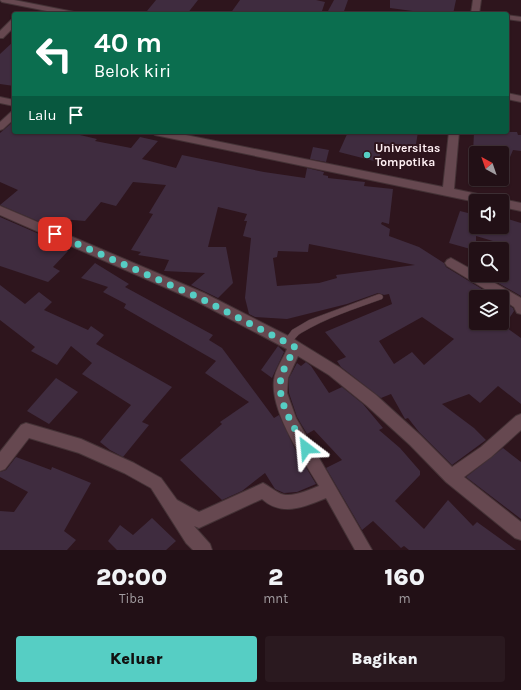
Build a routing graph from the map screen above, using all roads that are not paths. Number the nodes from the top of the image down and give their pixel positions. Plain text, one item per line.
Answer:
1 (2, 0) edge
2 (477, 0) edge
3 (34, 3) edge
4 (24, 12) edge
5 (67, 12) edge
6 (477, 12) edge
7 (509, 17) edge
8 (521, 19) edge
9 (12, 24) edge
10 (0, 36) edge
11 (509, 96) edge
12 (521, 99) edge
13 (0, 100) edge
14 (12, 103) edge
15 (12, 116) edge
16 (0, 127) edge
17 (165, 134) edge
18 (454, 134) edge
19 (448, 192) junction
20 (469, 196) edge
21 (509, 204) edge
22 (521, 207) edge
23 (0, 210) edge
24 (451, 263) dead end
25 (379, 297) dead end
26 (521, 309) edge
27 (291, 345) junction
28 (521, 421) edge
29 (0, 464) edge
30 (451, 477) junction
31 (329, 489) junction
32 (172, 506) junction
33 (521, 532) edge
34 (204, 550) edge
35 (364, 550) edge

1 - 3 street
2 - 6 street
3 - 4 street
3 - 5 street
7 - 8 street
9 - 10 street
11 - 12 street
13 - 14 street
15 - 16 street
17 - 19 street
18 - 19 street
19 - 20 street
21 - 22 street
23 - 27 street
24 - 26 street
25 - 27 lane
27 - 30 street
27 - 31 street
28 - 30 street
29 - 32 street
30 - 33 street
31 - 32 street
31 - 35 street
32 - 34 street

